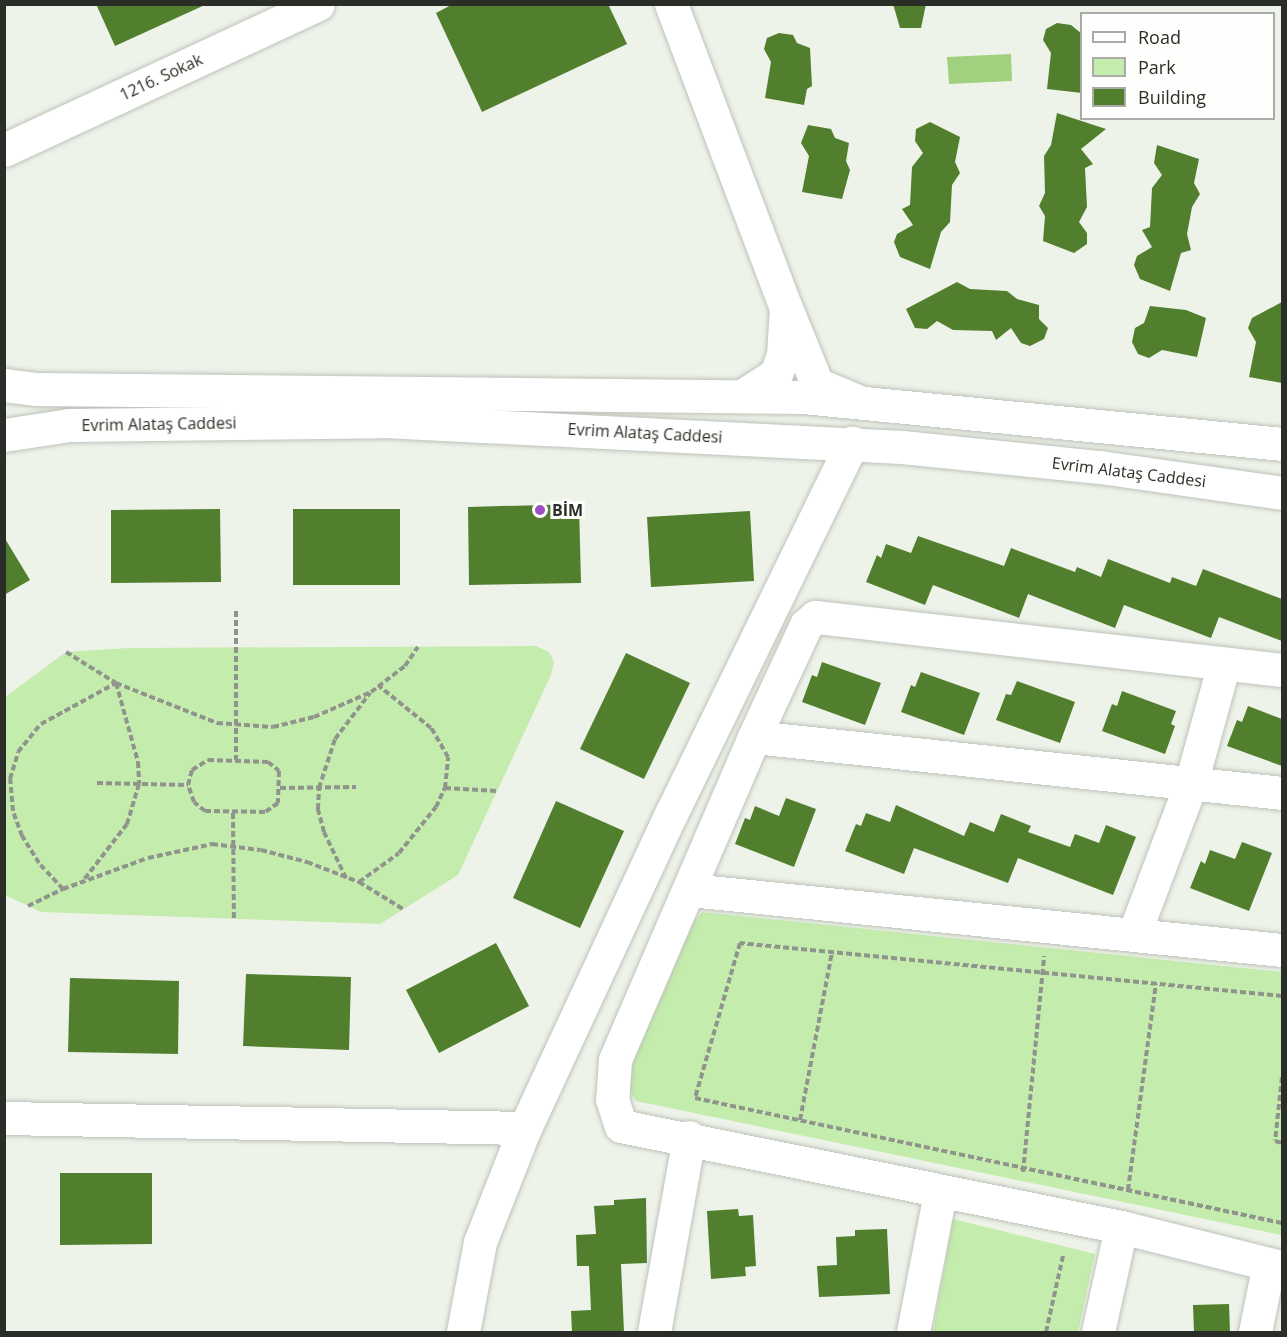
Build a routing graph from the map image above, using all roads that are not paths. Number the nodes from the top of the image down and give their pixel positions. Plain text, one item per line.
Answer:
1 (318, 4) edge
2 (671, 4) edge
3 (4, 150) edge
4 (786, 308) junction
5 (4, 385) edge
6 (742, 396) junction
7 (862, 403) junction
8 (4, 435) edge
9 (852, 443) junction
10 (1282, 444) edge
11 (1282, 493) edge
12 (1224, 663) junction
13 (1282, 670) edge
14 (754, 737) junction
15 (1191, 783) junction
16 (1282, 793) edge
17 (690, 890) junction
18 (1134, 934) junction
19 (1282, 950) edge
20 (4, 1118) edge
21 (525, 1128) junction
22 (689, 1137) junction
23 (940, 1192) junction
24 (1121, 1227) junction
25 (1276, 1265) edge
26 (464, 1332) edge
27 (654, 1332) edge
28 (913, 1332) edge
29 (1098, 1332) edge
30 (1255, 1332) edge

1 - 3 main road, 1216. Sokak
2 - 4 main road
4 - 6 main road
4 - 7 main road
5 - 6 main road, Evrim Alataş Caddesi
6 - 7 main road, Evrim Alataş Caddesi
7 - 10 main road, Evrim Alataş Caddesi
8 - 9 main road, Evrim Alataş Caddesi
9 - 11 main road, Evrim Alataş Caddesi
9 - 21 main road
12 - 13 main road
12 - 14 main road
12 - 15 main road
14 - 15 main road
14 - 17 main road
15 - 16 main road
15 - 18 main road
17 - 18 main road
17 - 22 main road
18 - 19 main road
20 - 21 main road
21 - 26 main road
22 - 23 main road
22 - 27 main road
23 - 24 main road
23 - 28 main road
24 - 25 main road
24 - 29 main road
25 - 30 main road

